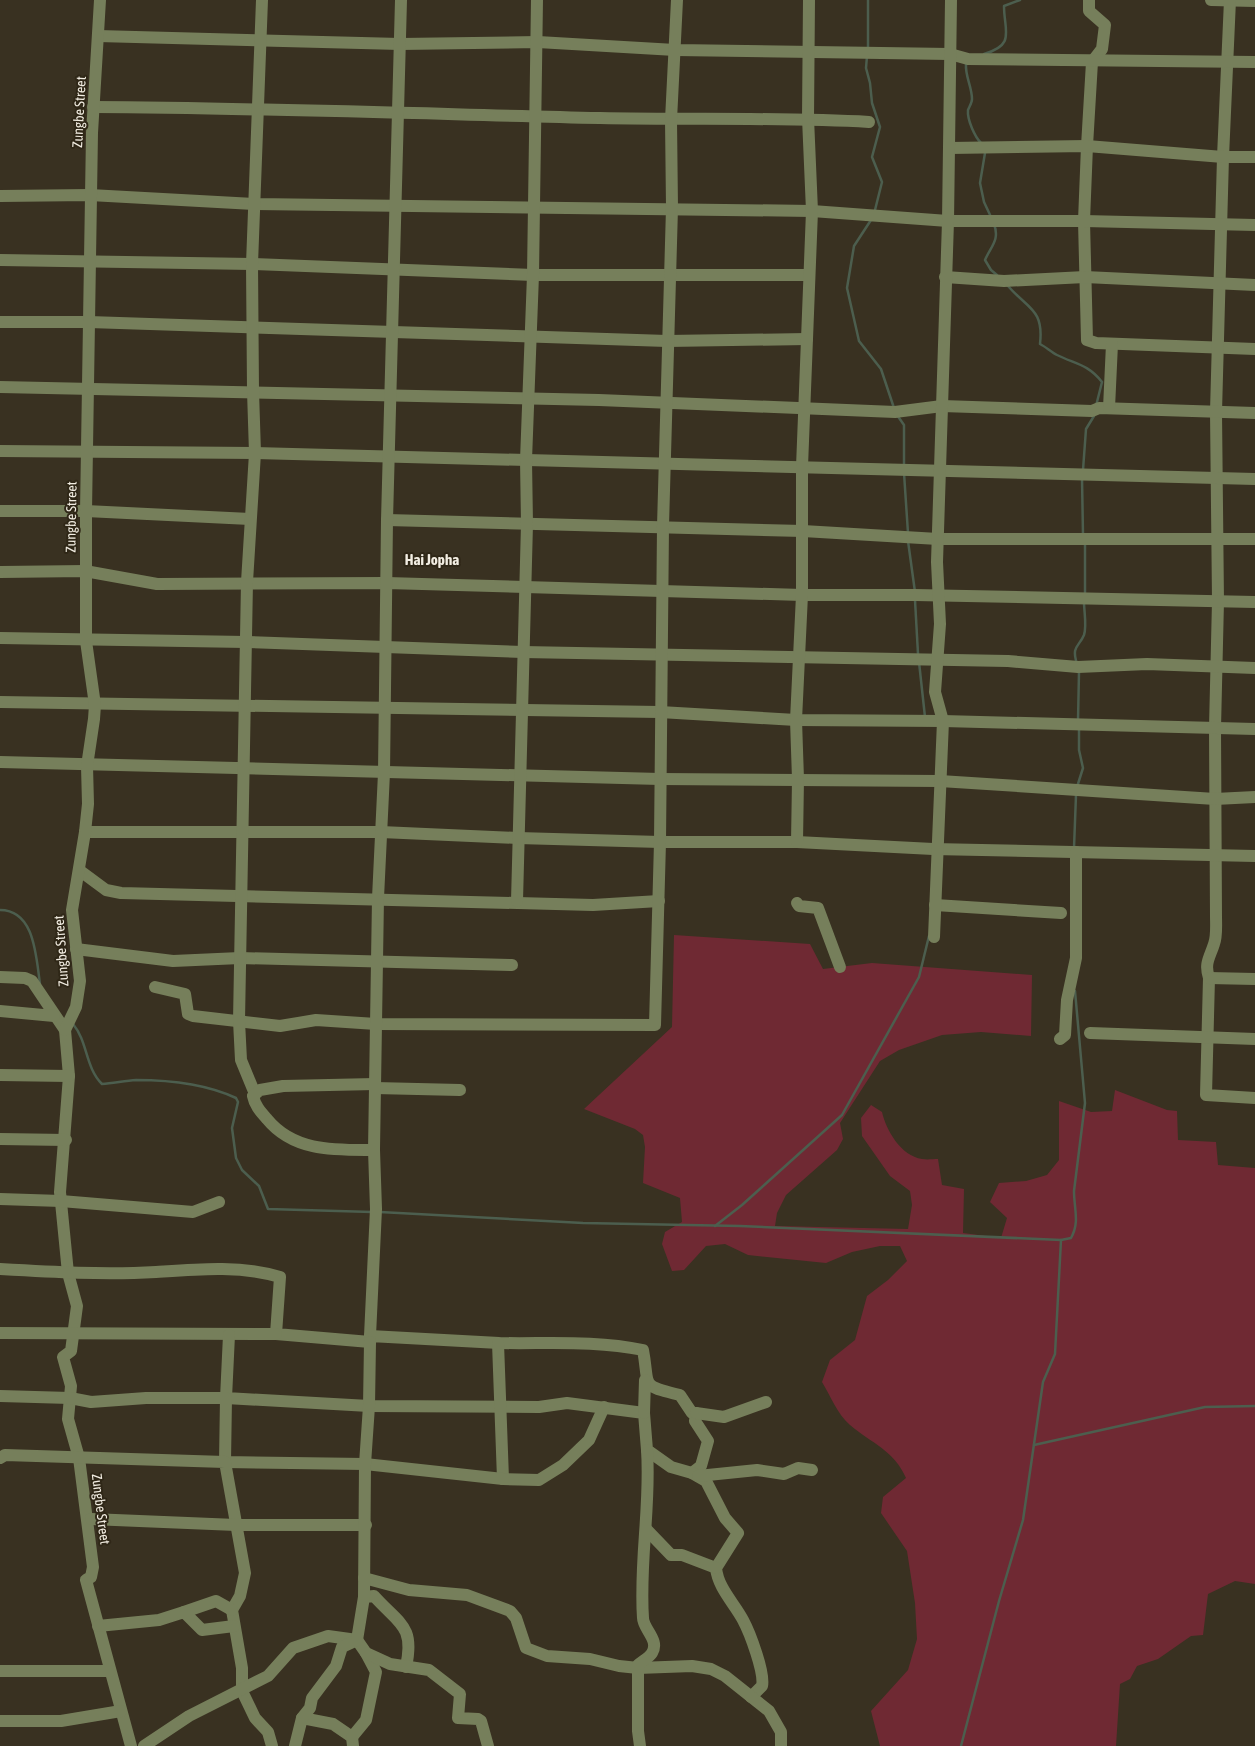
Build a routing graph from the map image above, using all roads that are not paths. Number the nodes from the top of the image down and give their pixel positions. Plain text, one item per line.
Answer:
1 (100, 0) edge
2 (262, 0) edge
3 (401, 0) edge
4 (537, 0) edge
5 (677, 0) edge
6 (809, 0) edge
7 (951, 0) edge
8 (1089, 0) edge
9 (1211, 0) edge
10 (1230, 0) edge
11 (1255, 1) edge
12 (98, 36) junction
13 (261, 40) junction
14 (538, 42) junction
15 (400, 44) junction
16 (675, 50) junction
17 (808, 52) junction
18 (950, 54) junction
19 (1092, 62) junction
20 (1227, 62) junction
21 (1255, 62) edge
22 (94, 107) junction
23 (258, 108) junction
24 (397, 114) junction
25 (535, 117) junction
26 (808, 118) junction
27 (671, 120) junction
28 (869, 122) dead end
29 (1087, 146) junction
30 (949, 148) junction
31 (1223, 157) junction
32 (1255, 157) edge
33 (90, 195) junction
34 (0, 196) edge
35 (254, 204) junction
36 (396, 206) junction
37 (534, 208) junction
38 (672, 208) junction
39 (812, 211) junction
40 (948, 221) junction
41 (1084, 221) junction
42 (1223, 224) junction
43 (1255, 225) edge
44 (0, 260) edge
45 (89, 261) junction
46 (252, 264) junction
47 (395, 270) junction
48 (670, 274) junction
49 (533, 275) junction
50 (808, 275) junction
51 (945, 277) junction
52 (1084, 277) junction
53 (1219, 284) junction
54 (1255, 285) edge
55 (0, 322) edge
56 (89, 322) junction
57 (253, 327) junction
58 (392, 332) junction
59 (532, 336) junction
60 (807, 339) junction
61 (667, 340) junction
62 (1112, 344) junction
63 (1219, 347) junction
64 (1255, 349) edge
65 (0, 387) edge
66 (88, 391) junction
67 (252, 391) junction
68 (391, 395) junction
69 (527, 400) junction
70 (668, 404) junction
71 (942, 406) junction
72 (804, 409) junction
73 (1100, 409) junction
74 (1216, 412) junction
75 (1255, 413) edge
76 (0, 452) edge
77 (88, 452) junction
78 (255, 453) junction
79 (390, 456) junction
80 (526, 460) junction
81 (664, 463) junction
82 (802, 467) junction
83 (940, 470) junction
84 (1216, 479) junction
85 (1255, 479) edge
86 (0, 511) edge
87 (86, 511) junction
88 (250, 519) junction
89 (387, 520) junction
90 (527, 524) junction
91 (663, 526) junction
92 (803, 531) junction
93 (1216, 538) junction
94 (938, 539) junction
95 (1255, 539) edge
96 (86, 571) junction
97 (0, 572) edge
98 (247, 582) junction
99 (387, 583) junction
100 (526, 588) junction
101 (663, 590) junction
102 (802, 595) junction
103 (938, 596) junction
104 (1218, 601) junction
105 (1255, 602) edge
106 (0, 638) edge
107 (86, 641) junction
108 (246, 642) junction
109 (386, 648) junction
110 (523, 652) junction
111 (661, 655) junction
112 (797, 658) junction
113 (936, 661) junction
114 (1216, 668) junction
115 (1255, 668) edge
116 (0, 702) edge
117 (95, 705) junction
118 (246, 707) junction
119 (383, 709) junction
120 (522, 711) junction
121 (660, 712) junction
122 (796, 720) junction
123 (943, 720) junction
124 (1215, 728) junction
125 (1255, 729) edge
126 (0, 762) edge
127 (87, 766) junction
128 (244, 769) junction
129 (384, 772) junction
130 (521, 775) junction
131 (660, 779) junction
132 (798, 779) junction
133 (940, 781) junction
134 (1255, 796) edge
135 (1215, 799) junction
136 (85, 832) junction
137 (242, 832) junction
138 (382, 832) junction
139 (518, 838) junction
140 (660, 842) junction
141 (797, 842) junction
142 (936, 849) junction
143 (1076, 852) junction
144 (1216, 856) junction
145 (1255, 856) edge
146 (79, 870) junction
147 (240, 895) junction
148 (378, 898) junction
149 (517, 901) junction
150 (659, 901) junction
151 (797, 903) dead end
152 (935, 904) junction
153 (1061, 913) dead end
154 (934, 938) dead end
155 (76, 949) junction
156 (240, 958) junction
157 (377, 963) junction
158 (512, 965) dead end
159 (840, 967) dead end
160 (0, 977) edge
161 (1208, 978) junction
162 (1255, 979) edge
163 (155, 987) dead end
164 (0, 1011) edge
165 (54, 1016) junction
166 (239, 1020) junction
167 (376, 1024) junction
168 (67, 1028) junction
169 (1090, 1033) dead end
170 (1209, 1036) junction
171 (1060, 1039) dead end
172 (1255, 1039) edge
173 (0, 1075) edge
174 (69, 1076) junction
175 (375, 1086) junction
176 (460, 1090) dead end
177 (255, 1094) junction
178 (1255, 1098) edge
179 (0, 1139) edge
180 (66, 1140) junction
181 (374, 1150) junction
182 (0, 1199) edge
183 (61, 1201) junction
184 (219, 1202) dead end
185 (0, 1269) edge
186 (68, 1274) junction
187 (0, 1333) edge
188 (276, 1334) junction
189 (73, 1335) junction
190 (229, 1335) junction
191 (370, 1339) junction
192 (498, 1343) junction
193 (645, 1380) junction
194 (0, 1396) edge
195 (70, 1398) junction
196 (226, 1398) junction
197 (766, 1402) dead end
198 (501, 1405) junction
199 (369, 1406) junction
200 (604, 1407) junction
201 (644, 1413) junction
202 (696, 1413) junction
203 (647, 1450) junction
204 (0, 1458) edge
205 (79, 1458) junction
206 (225, 1462) junction
207 (365, 1464) junction
208 (812, 1470) dead end
209 (695, 1475) junction
210 (504, 1479) junction
211 (91, 1519) dead end
212 (236, 1525) junction
213 (366, 1525) junction
214 (646, 1529) junction
215 (716, 1568) junction
216 (364, 1578) junction
217 (364, 1597) junction
218 (232, 1610) junction
219 (184, 1612) junction
220 (98, 1626) junction
221 (234, 1626) junction
222 (357, 1640) junction
223 (366, 1652) junction
224 (406, 1666) junction
225 (638, 1668) junction
226 (0, 1671) edge
227 (110, 1671) junction
228 (242, 1691) junction
229 (751, 1697) junction
230 (121, 1711) junction
231 (302, 1718) junction
232 (0, 1721) edge
233 (352, 1741) edge
234 (130, 1746) edge
235 (144, 1746) edge
236 (272, 1746) edge
237 (295, 1746) edge
238 (488, 1746) edge
239 (640, 1746) edge
240 (782, 1746) edge

1 - 12 street, Zungbe Street
2 - 13 street
3 - 15 street
4 - 14 street
5 - 16 street
6 - 17 street
7 - 18 street
8 - 19 street
9 - 10 street
10 - 11 street
10 - 20 street
12 - 13 street
12 - 22 street, Zungbe Street
13 - 15 street
13 - 23 street
14 - 15 street
14 - 16 street
14 - 25 street
15 - 24 street
16 - 17 street
16 - 27 street
17 - 18 street
17 - 26 street
18 - 19 street
18 - 30 street
19 - 20 street
19 - 29 street
20 - 21 street
20 - 31 street
22 - 23 street
22 - 33 street, Zungbe Street
23 - 24 street
23 - 35 street
24 - 25 street
24 - 36 street
25 - 27 street
25 - 37 street
26 - 27 street
26 - 28 street
26 - 39 street
27 - 38 street
29 - 30 street
29 - 31 street
29 - 41 street
30 - 40 street
31 - 32 street
31 - 42 street
33 - 34 street
33 - 35 street
33 - 45 street, Zungbe Street
35 - 36 street
35 - 46 street
36 - 37 street
36 - 47 street
37 - 38 street
37 - 49 street
38 - 39 street
38 - 48 street
39 - 40 street
39 - 50 street
40 - 41 street
40 - 51 street
41 - 42 street
41 - 52 street
42 - 43 street
42 - 53 street
44 - 45 street
45 - 46 street
45 - 56 street, Zungbe Street
46 - 47 street
46 - 57 street
47 - 49 street
47 - 58 street
48 - 49 street
48 - 50 street
48 - 61 street
49 - 59 street
50 - 60 street
51 - 52 street
51 - 71 street
52 - 53 street
52 - 62 street
53 - 54 street
53 - 63 street
55 - 56 street
56 - 57 street
56 - 66 street, Zungbe Street
57 - 58 street
57 - 67 street
58 - 59 street
58 - 68 street
59 - 61 street
59 - 69 street
60 - 61 street
60 - 72 street
61 - 70 street
62 - 63 street
62 - 73 street
63 - 64 street
63 - 74 street
65 - 66 street
66 - 67 street
66 - 77 street, Zungbe Street
67 - 68 street
67 - 78 street
68 - 69 street
68 - 79 street
69 - 70 street
69 - 80 street
70 - 72 street
70 - 81 street
71 - 72 street
71 - 73 street
71 - 83 street
72 - 82 street
73 - 74 street
74 - 75 street
74 - 84 street
76 - 77 street
77 - 78 street
77 - 87 street, Zungbe Street
78 - 79 street
78 - 88 street
79 - 80 street
79 - 89 street
80 - 81 street
80 - 90 street
81 - 82 street
81 - 91 street
82 - 83 street
82 - 92 street
83 - 84 street
83 - 94 street
84 - 85 street
84 - 93 street
86 - 87 street
87 - 88 street
87 - 96 street, Zungbe Street
88 - 98 street
89 - 90 street
89 - 99 street
90 - 91 street
90 - 100 street
91 - 92 street
91 - 101 street
92 - 94 street
92 - 102 street
93 - 94 street
93 - 95 street
93 - 104 street
94 - 103 street
96 - 97 street
96 - 98 street
96 - 107 street, Zungbe Street
98 - 99 street
98 - 108 street
99 - 100 street
99 - 109 street
100 - 101 street
100 - 110 street
101 - 102 street
101 - 111 street
102 - 103 street
102 - 112 street
103 - 104 street
103 - 113 street
104 - 105 street
104 - 114 street
106 - 107 street
107 - 108 street
107 - 117 street, Zungbe Street
108 - 109 street
108 - 118 street
109 - 110 street
109 - 119 street
110 - 111 street
110 - 120 street
111 - 112 street
111 - 121 street
112 - 113 street
112 - 122 street
113 - 114 street
113 - 123 street
114 - 115 street
114 - 124 street
116 - 117 street
117 - 118 street
117 - 127 street, Zungbe Street
118 - 119 street
118 - 128 street
119 - 120 street
119 - 129 street
120 - 121 street
120 - 130 street
121 - 122 street
121 - 131 street
122 - 123 street
122 - 132 street
123 - 124 street
123 - 133 street
124 - 125 street
124 - 135 street
126 - 127 street
127 - 128 street
127 - 136 street, Zungbe Street
128 - 129 street
128 - 137 street
129 - 130 street
129 - 138 street
130 - 131 street
130 - 139 street
131 - 132 street
131 - 140 street
132 - 133 street
132 - 141 street
133 - 135 street
133 - 142 street
134 - 135 street
135 - 144 street
136 - 137 street
136 - 146 street, Zungbe Street
137 - 138 street
137 - 147 street
138 - 139 street
138 - 148 street
139 - 140 street
139 - 149 street
140 - 141 street
140 - 150 street
141 - 142 street
142 - 143 street
142 - 152 street
143 - 144 street
143 - 171 street
144 - 145 street
144 - 161 street
146 - 147 street
146 - 155 street, Zungbe Street
147 - 148 street
147 - 156 street
148 - 149 street
148 - 157 street
149 - 150 street
150 - 167 street
151 - 159 street
152 - 153 street
152 - 154 street
155 - 156 street
155 - 168 street, Zungbe Street
156 - 157 street
156 - 166 street
157 - 158 street
157 - 167 street
160 - 165 street
161 - 162 street
161 - 170 street
163 - 166 street
164 - 165 street
165 - 168 street
166 - 167 street
166 - 177 street
167 - 175 street
168 - 174 street, Zungbe Street
169 - 170 street
170 - 172 street
170 - 178 street
173 - 174 street
174 - 180 street, Zungbe Street
175 - 176 street
175 - 177 street
175 - 181 street
177 - 181 street
179 - 180 street
180 - 183 street, Zungbe Street
181 - 191 street
182 - 183 street
183 - 184 street
183 - 186 street, Zungbe Street
185 - 186 street
186 - 188 street
186 - 189 street, Zungbe Street
187 - 189 street
188 - 190 street
188 - 191 street
189 - 190 street
189 - 195 street, Zungbe Street
190 - 196 street
191 - 192 street
191 - 199 street
192 - 193 street
192 - 198 street
193 - 201 street
193 - 202 street
194 - 195 street
195 - 196 street
195 - 205 street, Zungbe Street
196 - 199 street
196 - 206 street
197 - 202 street
198 - 199 street
198 - 200 street
198 - 210 street
199 - 207 street
200 - 201 street
200 - 210 street
201 - 203 street
202 - 209 street
203 - 209 street
203 - 214 street
204 - 205 street
205 - 206 street
205 - 220 street, Zungbe Street
206 - 207 street
206 - 212 street
207 - 210 street
207 - 213 street
208 - 209 street
209 - 215 street
211 - 212 street
212 - 213 street
212 - 218 street
213 - 216 street
214 - 215 street
214 - 225 street
215 - 229 street
216 - 217 street
216 - 225 street
217 - 222 street
217 - 224 street
218 - 219 street
218 - 221 street
219 - 220 street
219 - 221 street
220 - 227 street, Zungbe Street
221 - 228 street
222 - 223 street
222 - 228 street
222 - 231 street
223 - 224 street
223 - 233 street
224 - 238 street
225 - 229 street
225 - 239 street
226 - 227 street
227 - 230 street, Zungbe Street
228 - 235 street
228 - 236 street
229 - 240 street
230 - 232 street
230 - 234 street, Zungbe Street
231 - 233 street
231 - 237 street

